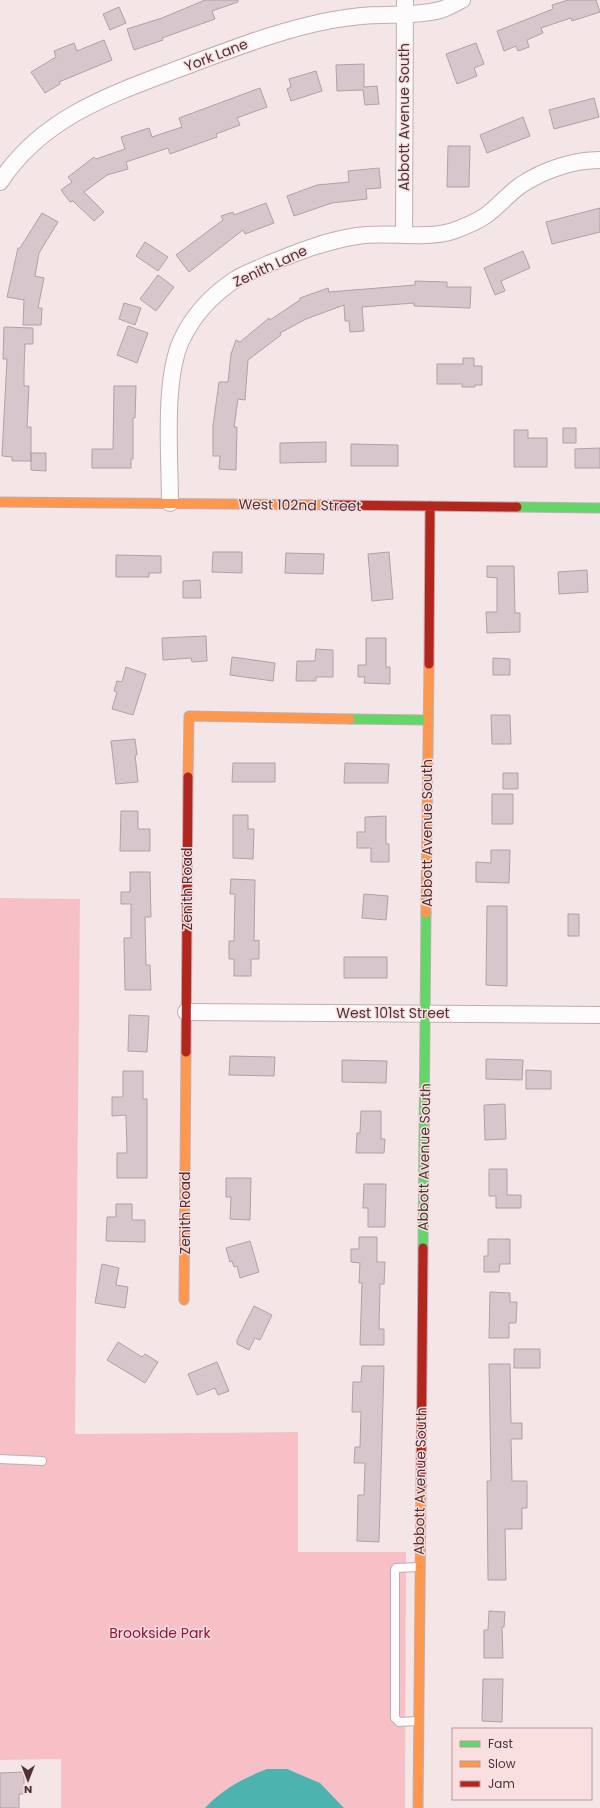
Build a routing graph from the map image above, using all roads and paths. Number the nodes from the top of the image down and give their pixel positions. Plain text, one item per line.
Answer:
1 (462, 0) edge
2 (405, 8) edge
3 (600, 160) edge
4 (0, 182) edge
5 (404, 234) junction
6 (0, 502) edge
7 (170, 503) junction
8 (430, 506) junction
9 (600, 508) edge
10 (428, 720) junction
11 (186, 1012) junction
12 (426, 1013) junction
13 (600, 1015) edge
14 (184, 1300) dead end
15 (0, 1459) edge
16 (42, 1461) dead end
17 (419, 1567) junction
18 (418, 1722) junction
19 (418, 1808) edge

1 - 2 street, York Lane
2 - 4 street, York Lane
2 - 5 street, Abbott Avenue South
3 - 5 street, Zenith Lane
5 - 7 street, Zenith Lane
6 - 7 street, West 102nd Street
7 - 8 street, West 102nd Street
8 - 9 street, West 102nd Street
8 - 10 street, Abbott Avenue South
10 - 11 street, Zenith Road
10 - 12 street, Abbott Avenue South
11 - 12 street, West 101st Street
11 - 14 street, Zenith Road
12 - 13 street, West 101st Street
12 - 17 street, Abbott Avenue South
15 - 16 lane
17 - 18 street, Abbott Avenue South
17 - 18 lane
18 - 19 street, Abbott Avenue South

